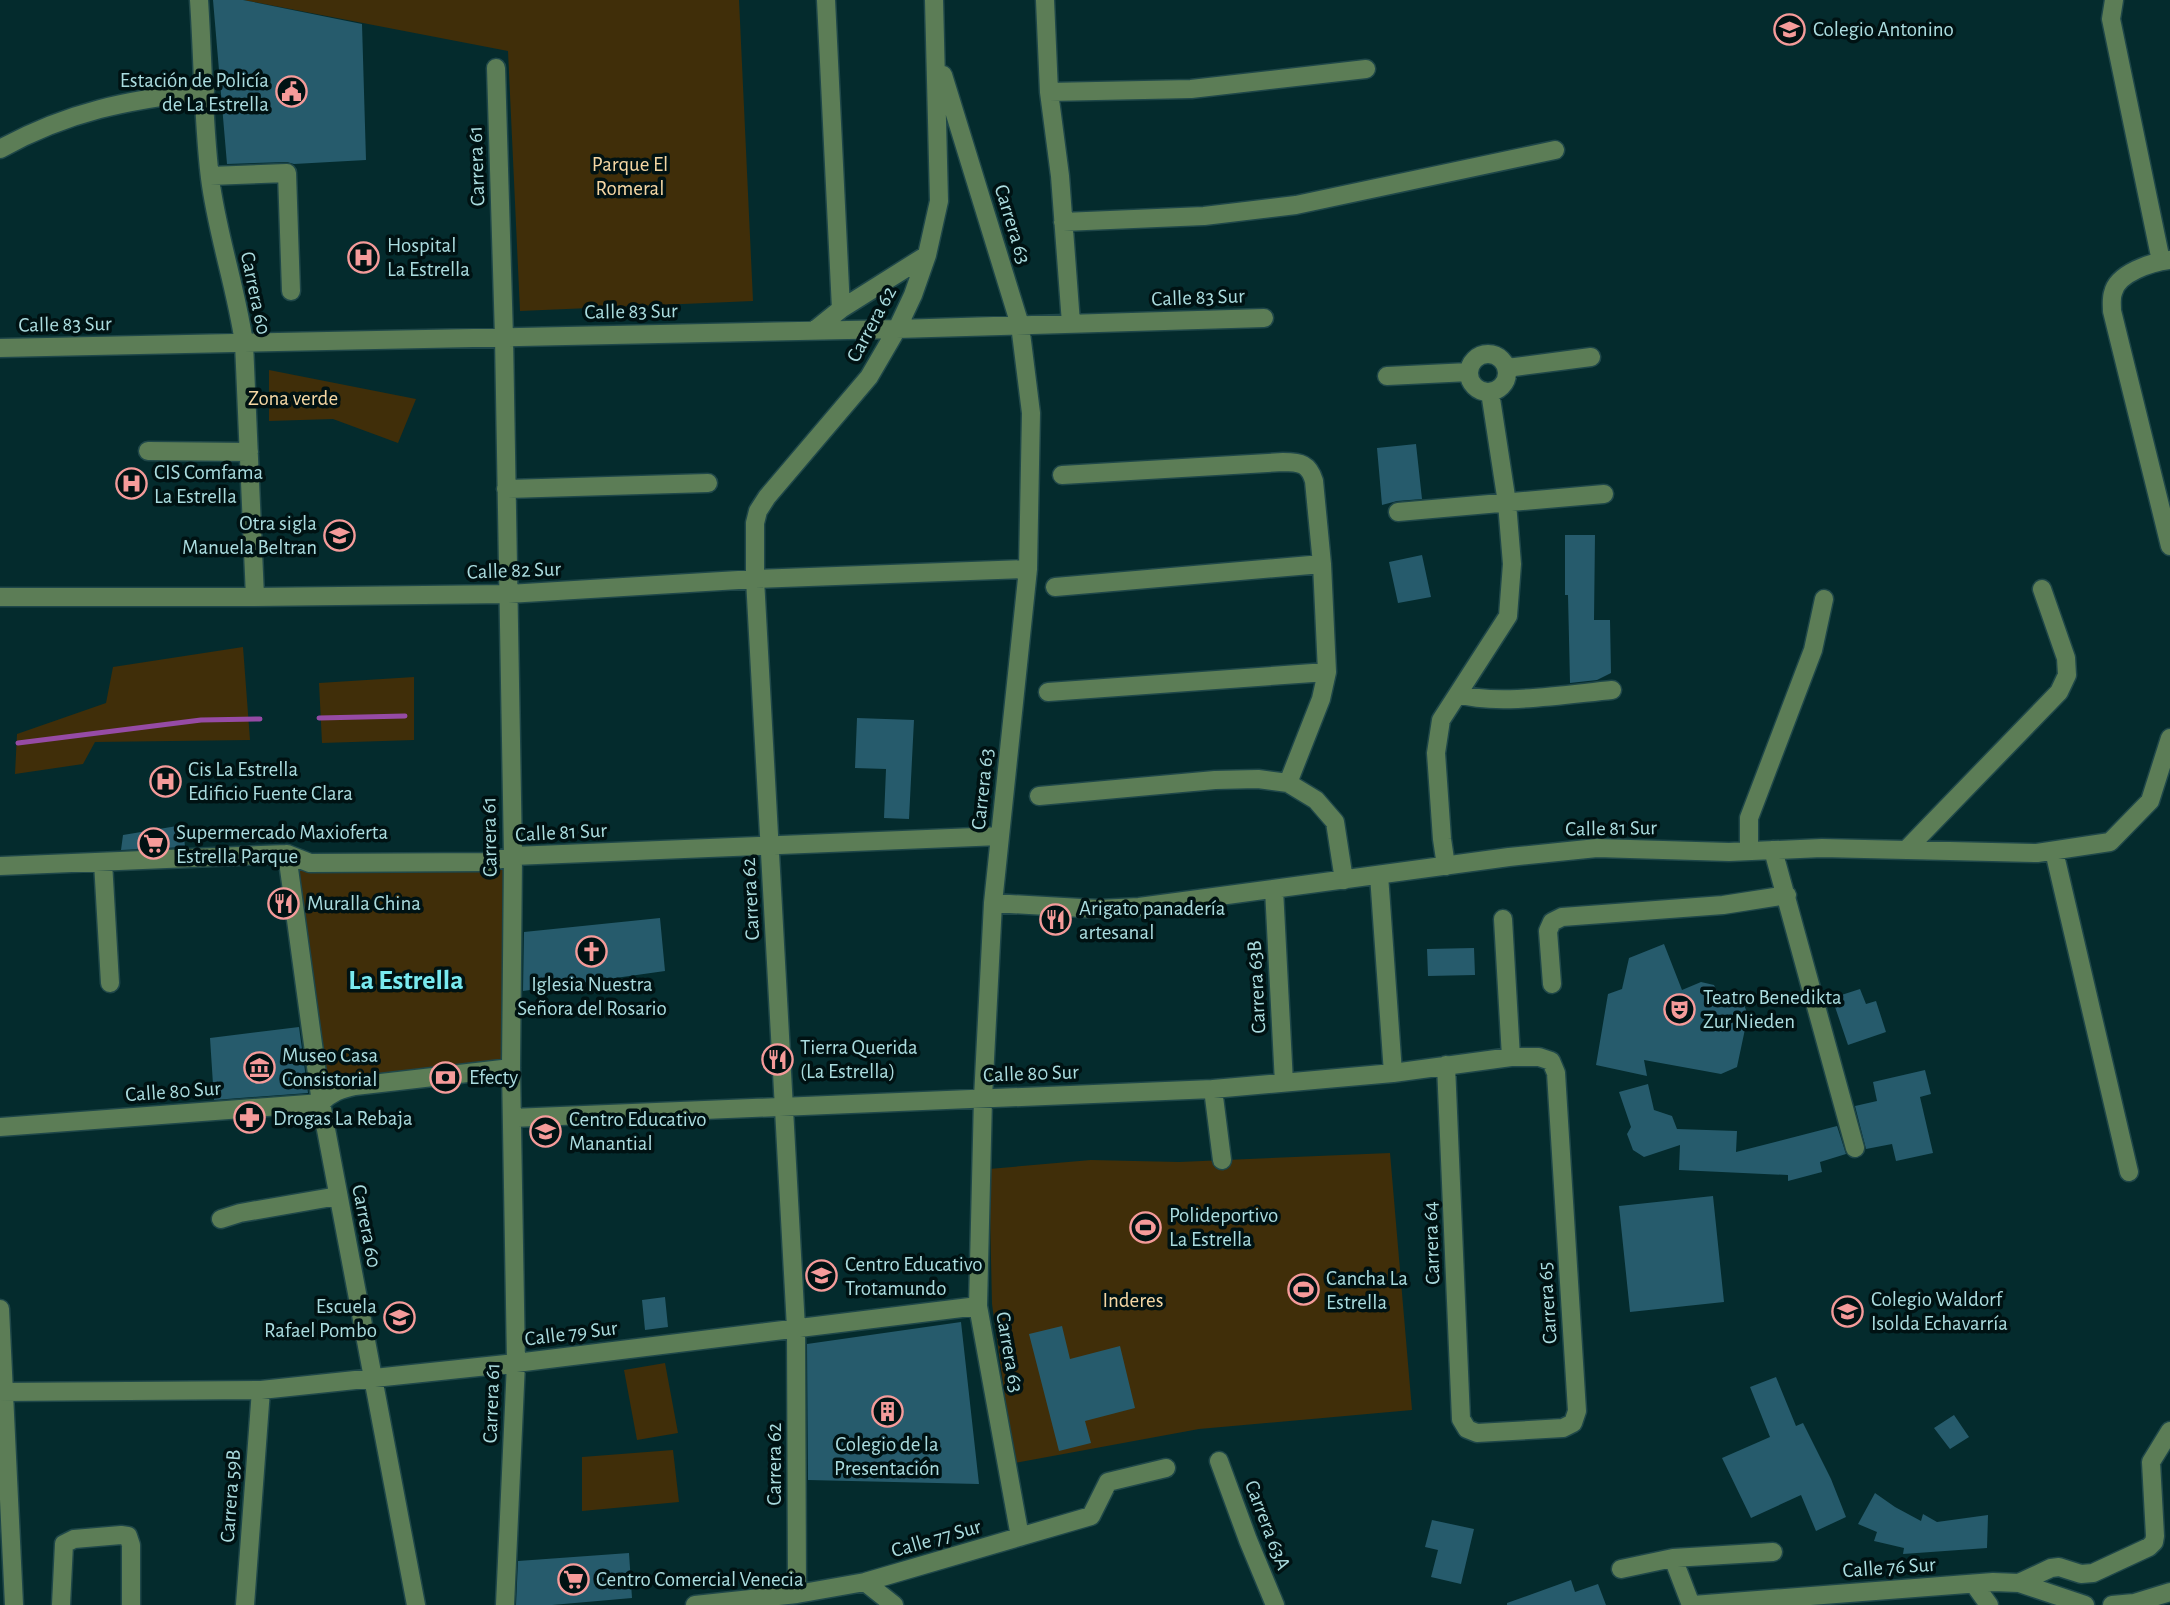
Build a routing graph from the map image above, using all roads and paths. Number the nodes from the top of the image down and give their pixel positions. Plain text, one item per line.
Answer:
1 (199, 0) edge
2 (826, 0) edge
3 (934, 0) edge
4 (1045, 0) edge
5 (2114, 0) edge
6 (937, 55) junction
7 (496, 68) dead end
8 (1366, 69) dead end
9 (205, 91) junction
10 (1049, 92) junction
11 (0, 149) edge
12 (1555, 150) dead end
13 (210, 176) junction
14 (1063, 222) junction
15 (927, 255) junction
16 (2166, 261) edge
17 (290, 291) dead end
18 (841, 309) junction
19 (1264, 318) dead end
20 (1070, 323) junction
21 (1020, 325) junction
22 (897, 329) junction
23 (815, 330) junction
24 (504, 337) junction
25 (244, 342) junction
26 (0, 348) edge
27 (1591, 357) dead end
28 (1507, 368) junction
29 (1469, 372) junction
30 (1387, 376) dead end
31 (1490, 392) junction
32 (148, 451) dead end
33 (249, 452) junction
34 (1062, 475) dead end
35 (708, 483) dead end
36 (506, 489) junction
37 (1604, 494) dead end
38 (1507, 503) junction
39 (1398, 512) dead end
40 (2170, 546) edge
41 (1322, 564) junction
42 (1028, 569) junction
43 (755, 579) junction
44 (1055, 587) dead end
45 (2042, 589) dead end
46 (508, 594) junction
47 (0, 597) edge
48 (256, 597) junction
49 (1824, 600) dead end
50 (1327, 672) junction
51 (1612, 690) dead end
52 (1048, 692) dead end
53 (1458, 694) junction
54 (2170, 738) edge
55 (1288, 783) junction
56 (1039, 796) dead end
57 (1000, 836) junction
58 (770, 846) junction
59 (1773, 850) junction
60 (1906, 850) junction
61 (1749, 851) junction
62 (2054, 851) junction
63 (287, 854) junction
64 (513, 856) junction
65 (103, 862) junction
66 (0, 866) edge
67 (1446, 866) junction
68 (1379, 875) junction
69 (1344, 880) junction
70 (1274, 889) junction
71 (1787, 895) junction
72 (993, 902) junction
73 (1503, 919) dead end
74 (110, 983) dead end
75 (1552, 984) dead end
76 (1511, 1057) junction
77 (1551, 1062) joint
78 (1446, 1065) junction
79 (511, 1068) junction
80 (1393, 1073) junction
81 (1284, 1083) junction
82 (1213, 1089) junction
83 (983, 1098) junction
84 (321, 1103) junction
85 (784, 1107) junction
86 (512, 1118) junction
87 (0, 1127) edge
88 (1855, 1148) dead end
89 (1222, 1160) dead end
90 (2129, 1172) dead end
91 (338, 1196) junction
92 (221, 1219) dead end
93 (978, 1306) junction
94 (0, 1310) edge
95 (796, 1328) junction
96 (516, 1363) junction
97 (372, 1378) junction
98 (261, 1390) junction
99 (2, 1392) edge
100 (1461, 1419) joint
101 (2170, 1431) edge
102 (1219, 1461) dead end
103 (1166, 1468) dead end
104 (1020, 1537) junction
105 (1773, 1552) dead end
106 (1673, 1558) junction
107 (1621, 1569) dead end
108 (865, 1582) junction
109 (2018, 1583) junction
110 (1974, 1584) junction
111 (2170, 1592) edge
112 (797, 1594) junction
113 (14, 1605) edge
114 (61, 1605) edge
115 (131, 1605) edge
116 (245, 1605) edge
117 (416, 1605) edge
118 (505, 1605) edge
119 (695, 1605) edge
120 (894, 1605) edge
121 (1275, 1605) edge
122 (1692, 1605) edge
123 (1989, 1605) edge
124 (2085, 1605) edge
125 (2112, 1605) edge

1 - 9 street, Carrera 60
2 - 18 street
3 - 6 street, Carrera 62
4 - 10 street
5 - 16 street
6 - 15 street, Carrera 62
6 - 21 street, Carrera 63
7 - 24 street, Carrera 61
8 - 10 street
9 - 11 street
9 - 13 street, Carrera 60
10 - 14 street
12 - 14 street
13 - 17 street
13 - 25 street, Carrera 60
14 - 20 street
15 - 18 street, Carrera 62
15 - 22 street, Carrera 62
16 - 40 street
18 - 23 street, Carrera 62
19 - 20 street, Calle 83 Sur
20 - 21 street, Calle 83 Sur
21 - 22 street, Calle 83 Sur
21 - 42 street, Carrera 63
22 - 23 street, Calle 83 Sur
22 - 43 street, Carrera 62
23 - 24 street, Calle 83 Sur
24 - 25 street, Calle 83 Sur
24 - 36 street, Carrera 61
25 - 26 street, Calle 83 Sur
25 - 33 street, Carrera 60
27 - 28 street
28 - 29 street
28 - 31 street
29 - 30 street
29 - 31 street
31 - 38 street
32 - 33 street
33 - 48 street, Carrera 60
34 - 41 street
35 - 36 street
36 - 46 street, Carrera 61
37 - 38 street
38 - 39 street
38 - 53 street
41 - 44 street
41 - 50 street
42 - 43 street, Calle 82 Sur
42 - 57 street, Carrera 63
43 - 46 street, Calle 82 Sur
43 - 58 street, Carrera 62
45 - 60 street
46 - 48 street, Calle 82 Sur
46 - 64 street, Carrera 61
47 - 48 street, Calle 82 Sur
49 - 61 street
50 - 52 street
50 - 55 street
51 - 53 street
53 - 67 street
54 - 62 street, Calle 81 Sur
55 - 56 street
55 - 69 street
57 - 58 street, Calle 81 Sur
57 - 72 street, Carrera 63
58 - 64 street, Calle 81 Sur
58 - 85 street, Carrera 62
59 - 60 street, Calle 81 Sur
59 - 61 street, Calle 81 Sur
59 - 71 street
60 - 62 street, Calle 81 Sur
61 - 67 street, Calle 81 Sur
62 - 90 street
63 - 64 street, Calle 81 Sur
63 - 65 street, Calle 81 Sur
63 - 84 street, Carrera 60
64 - 79 street, Carrera 61
65 - 66 street, Calle 81 Sur
65 - 74 street
67 - 68 street, Calle 81 Sur
68 - 69 street, Calle 81 Sur
68 - 80 street
69 - 70 street, Calle 81 Sur
70 - 72 street, Calle 81 Sur
70 - 81 street, Carrera 63B
71 - 75 street
71 - 88 street
72 - 83 street, Carrera 63
73 - 76 street
76 - 77 street, Calle 80 Sur
76 - 78 street, Calle 80 Sur
77 - 100 street, Carrera 65
78 - 80 street, Calle 80 Sur
78 - 100 street, Carrera 64
79 - 84 street, Calle 80 Sur
79 - 86 street, Carrera 61
80 - 81 street, Calle 80 Sur
81 - 82 street, Calle 80 Sur
82 - 83 street, Calle 80 Sur
82 - 89 street
83 - 85 street, Calle 80 Sur
83 - 93 street, Carrera 63
84 - 87 street, Calle 80 Sur
84 - 91 street, Carrera 60
85 - 86 street, Calle 80 Sur
85 - 95 street, Carrera 62
86 - 96 street, Carrera 61
91 - 92 street
91 - 97 street, Carrera 60
93 - 95 street, Calle 79 Sur
93 - 104 street, Carrera 63
94 - 99 street
95 - 96 street, Calle 79 Sur
95 - 112 street, Carrera 62
96 - 97 street, Calle 79 Sur
96 - 118 street, Carrera 61
97 - 98 street, Calle 79 Sur
97 - 117 street, Carrera 60
98 - 99 street, Calle 79 Sur
98 - 116 street, Carrera 59B
99 - 113 street
101 - 109 street
102 - 121 street, Carrera 63A
103 - 104 street, Calle 77 Sur
104 - 108 street, Calle 77 Sur
105 - 106 street
106 - 107 street
106 - 122 street
108 - 112 street, Calle 77 Sur
108 - 120 street
109 - 110 street, Calle 76 Sur
109 - 124 street, Calle 76 Sur
110 - 122 street, Calle 76 Sur
110 - 123 street
111 - 125 street
112 - 119 street, Calle 77 Sur
114 - 115 street

